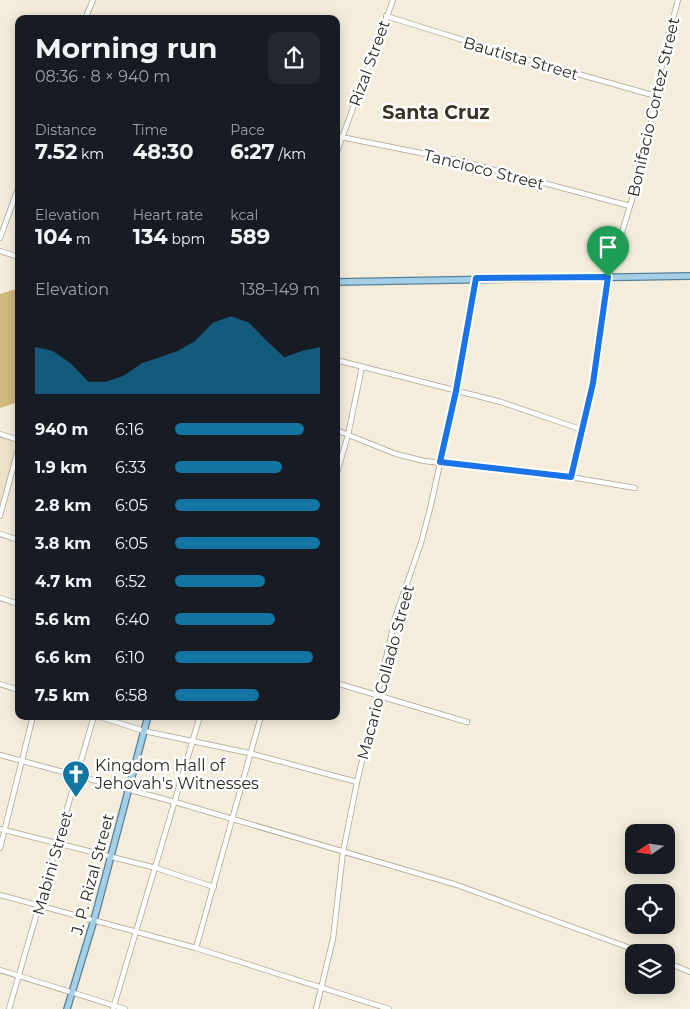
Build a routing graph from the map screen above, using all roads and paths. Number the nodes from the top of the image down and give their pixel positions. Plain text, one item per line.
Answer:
1 (92, 0) edge
2 (393, 0) edge
3 (678, 0) edge
4 (86, 15) edge
5 (386, 16) junction
6 (656, 96) junction
7 (342, 138) junction
8 (340, 143) edge
9 (15, 197) edge
10 (630, 206) junction
11 (0, 238) edge
12 (0, 251) edge
13 (15, 256) edge
14 (690, 276) edge
15 (608, 277) junction
16 (476, 278) junction
17 (340, 282) edge
18 (340, 361) edge
19 (362, 367) junction
20 (456, 391) junction
21 (583, 430) junction
22 (340, 432) edge
23 (0, 434) edge
24 (348, 435) junction
25 (15, 439) edge
26 (15, 461) edge
27 (340, 462) edge
28 (440, 462) junction
29 (571, 477) junction
30 (635, 488) dead end
31 (0, 516) edge
32 (0, 534) edge
33 (15, 539) edge
34 (0, 598) edge
35 (15, 603) edge
36 (0, 684) edge
37 (340, 684) edge
38 (15, 689) edge
39 (378, 696) junction
40 (32, 720) edge
41 (94, 720) edge
42 (108, 720) edge
43 (147, 720) edge
44 (199, 720) edge
45 (260, 720) edge
46 (466, 722) dead end
47 (144, 731) junction
48 (193, 741) junction
49 (250, 753) junction
50 (0, 755) edge
51 (23, 761) junction
52 (77, 776) junction
53 (357, 782) junction
54 (129, 790) junction
55 (175, 802) junction
56 (231, 819) junction
57 (2, 830) edge
58 (56, 843) junction
59 (0, 848) edge
60 (343, 852) junction
61 (112, 857) junction
62 (156, 868) junction
63 (214, 888) junction
64 (0, 895) edge
65 (40, 906) junction
66 (94, 920) junction
67 (136, 932) junction
68 (625, 946) edge
69 (196, 948) junction
70 (675, 966) edge
71 (0, 970) edge
72 (690, 972) edge
73 (20, 976) junction
74 (322, 988) junction
75 (72, 992) junction
76 (114, 1007) edge
77 (9, 1009) edge
78 (67, 1009) edge
79 (125, 1009) edge
80 (316, 1009) edge
81 (389, 1009) edge

1 - 4 street
2 - 5 street, Rizal Street
3 - 6 street, Bonifacio Cortez Street
5 - 6 street, Bautista Street
5 - 7 street, Rizal Street
6 - 10 street, Bonifacio Cortez Street
7 - 8 street, Rizal Street
7 - 10 street, Tancioco Street
9 - 11 street
10 - 15 street, Bonifacio Cortez Street
12 - 13 street
14 - 15 main road
15 - 16 main road
15 - 21 street, Bonifacio Cortez Street
16 - 17 main road
16 - 20 street, Macario Collado Street
18 - 19 street
19 - 20 street
19 - 24 street
20 - 21 street
20 - 28 street, Macario Collado Street
21 - 29 street, Bonifacio Cortez Street
22 - 24 street
23 - 25 street
24 - 27 street
24 - 28 street
26 - 31 street
28 - 29 street
28 - 39 street, Macario Collado Street
29 - 30 street
32 - 33 street
34 - 35 street
36 - 38 street
37 - 39 street
39 - 46 street
39 - 53 street, Macario Collado Street
40 - 51 street
41 - 52 street, Mabini Street
42 - 47 street
43 - 47 main road, J. P. Rizal Street
44 - 48 street
45 - 49 street
47 - 48 street
47 - 54 main road, J. P. Rizal Street
48 - 49 street
48 - 55 street
49 - 53 street
49 - 56 street
50 - 51 street
51 - 52 street
51 - 57 street
52 - 54 street
52 - 58 street, Mabini Street
53 - 60 street, Macario Collado Street
54 - 55 street
54 - 61 main road, J. P. Rizal Street
55 - 56 street
55 - 62 street
56 - 60 street
56 - 63 street
57 - 58 street
57 - 59 street
58 - 61 street
58 - 65 street, Mabini Street
60 - 68 street
60 - 74 street, Macario Collado Street
61 - 62 street
61 - 66 main road, J. P. Rizal Street
62 - 63 street
62 - 67 street
63 - 69 street
64 - 65 street
65 - 66 street
65 - 73 street, Mabini Street
66 - 67 street
66 - 75 main road, J. P. Rizal Street
67 - 69 street
67 - 76 street
69 - 74 street
70 - 72 street
71 - 73 street
73 - 75 street
73 - 77 street, Mabini Street
74 - 80 street, Macario Collado Street
74 - 81 street
75 - 76 street
75 - 78 main road, J. P. Rizal Street
76 - 79 street

